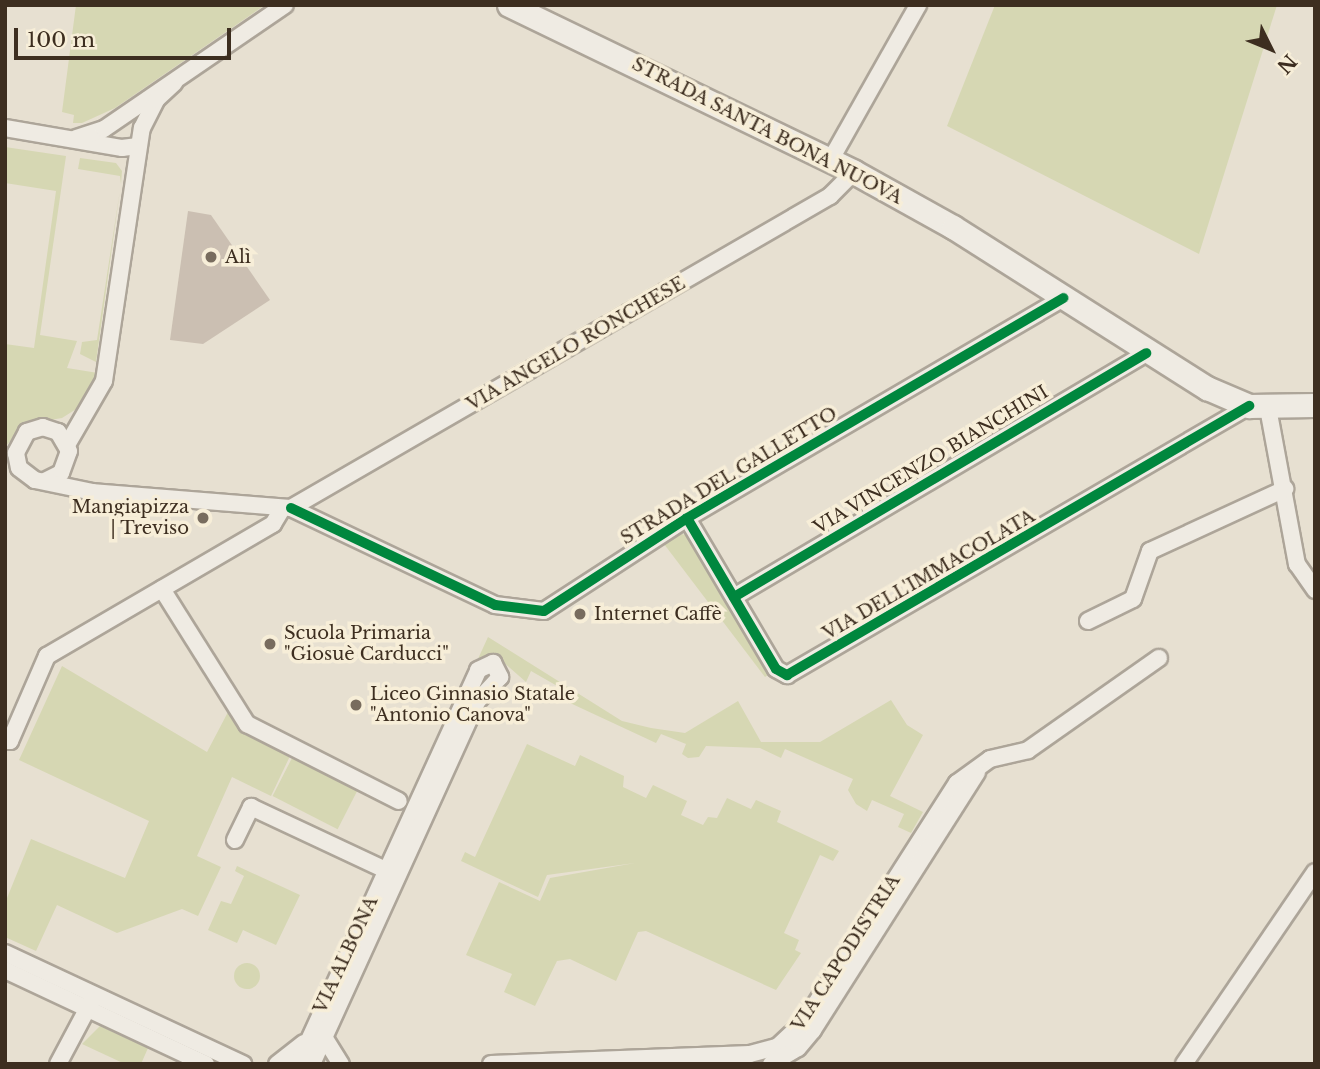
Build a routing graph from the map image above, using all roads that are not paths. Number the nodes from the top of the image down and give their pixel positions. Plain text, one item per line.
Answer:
1 (285, 5) edge
2 (509, 5) edge
3 (918, 5) edge
4 (174, 83) junction
5 (5, 128) edge
6 (104, 129) junction
7 (76, 138) junction
8 (139, 144) junction
9 (109, 146) junction
10 (831, 159) junction
11 (135, 170) junction
12 (855, 172) junction
13 (1063, 298) junction
14 (1146, 353) junction
15 (1315, 405) edge
16 (1258, 407) junction
17 (89, 409) junction
18 (43, 427) junction
19 (11, 451) edge
20 (68, 451) junction
21 (5, 477) edge
22 (37, 479) junction
23 (1285, 489) junction
24 (109, 493) junction
25 (257, 506) junction
26 (287, 509) junction
27 (687, 518) junction
28 (242, 539) junction
29 (162, 589) junction
30 (1315, 590) edge
31 (734, 597) junction
32 (1088, 621) dead end
33 (1159, 658) dead end
34 (5, 741) edge
35 (984, 762) junction
36 (399, 800) dead end
37 (235, 840) dead end
38 (391, 872) junction
39 (1315, 872) edge
40 (5, 953) edge
41 (5, 970) edge
42 (91, 1001) junction
43 (324, 1037) junction
44 (306, 1041) junction
45 (58, 1064) edge
46 (206, 1064) edge
47 (243, 1064) edge
48 (277, 1064) edge
49 (298, 1064) edge
50 (312, 1064) edge
51 (341, 1064) edge
52 (491, 1064) edge
53 (771, 1064) edge
54 (1184, 1064) edge

1 - 4 street
2 - 10 street, STRADA SANTA BONA NUOVA
3 - 10 street
4 - 6 street
4 - 8 street
5 - 7 street
6 - 7 street
6 - 8 street
7 - 9 street
8 - 9 street
8 - 11 street
9 - 11 street
10 - 12 street, STRADA SANTA BONA NUOVA
11 - 17 street
12 - 13 street, STRADA SANTA BONA NUOVA
12 - 26 street, VIA ANGELO RONCHESE
13 - 14 street, STRADA SANTA BONA NUOVA
13 - 27 street, STRADA DEL GALLETTO
14 - 16 street, STRADA SANTA BONA NUOVA
14 - 31 street, VIA VINCENZO BIANCHINI
15 - 16 street
16 - 23 street
16 - 31 street, VIA DELL'IMMACOLATA
17 - 18 street
17 - 20 street
18 - 19 street
18 - 20 street
19 - 22 street
20 - 22 street
20 - 24 street, STRADA DEL GALLETTO
21 - 22 street, STRADA DEL GALLETTO
22 - 24 street, STRADA DEL GALLETTO
23 - 30 street
23 - 32 street
24 - 25 street, STRADA DEL GALLETTO
25 - 26 street, STRADA DEL GALLETTO
25 - 28 street
26 - 27 street, STRADA DEL GALLETTO
26 - 28 street
27 - 31 street, VIA DELL'IMMACOLATA
28 - 29 street
29 - 34 street
29 - 36 street
33 - 35 street, VIA CAPODISTRIA
35 - 52 street, VIA CAPODISTRIA
35 - 53 street, VIA CAPODISTRIA
37 - 38 street
38 - 38 street, VIA ALBONA
38 - 43 street, VIA ALBONA
38 - 44 street, VIA ALBONA
39 - 54 street
40 - 42 street
41 - 42 street
42 - 45 street
42 - 46 street
42 - 47 street
43 - 50 street, VIA ALBONA
43 - 51 street, VIA ALBONA
44 - 48 street, VIA ALBONA
44 - 49 street, VIA ALBONA

